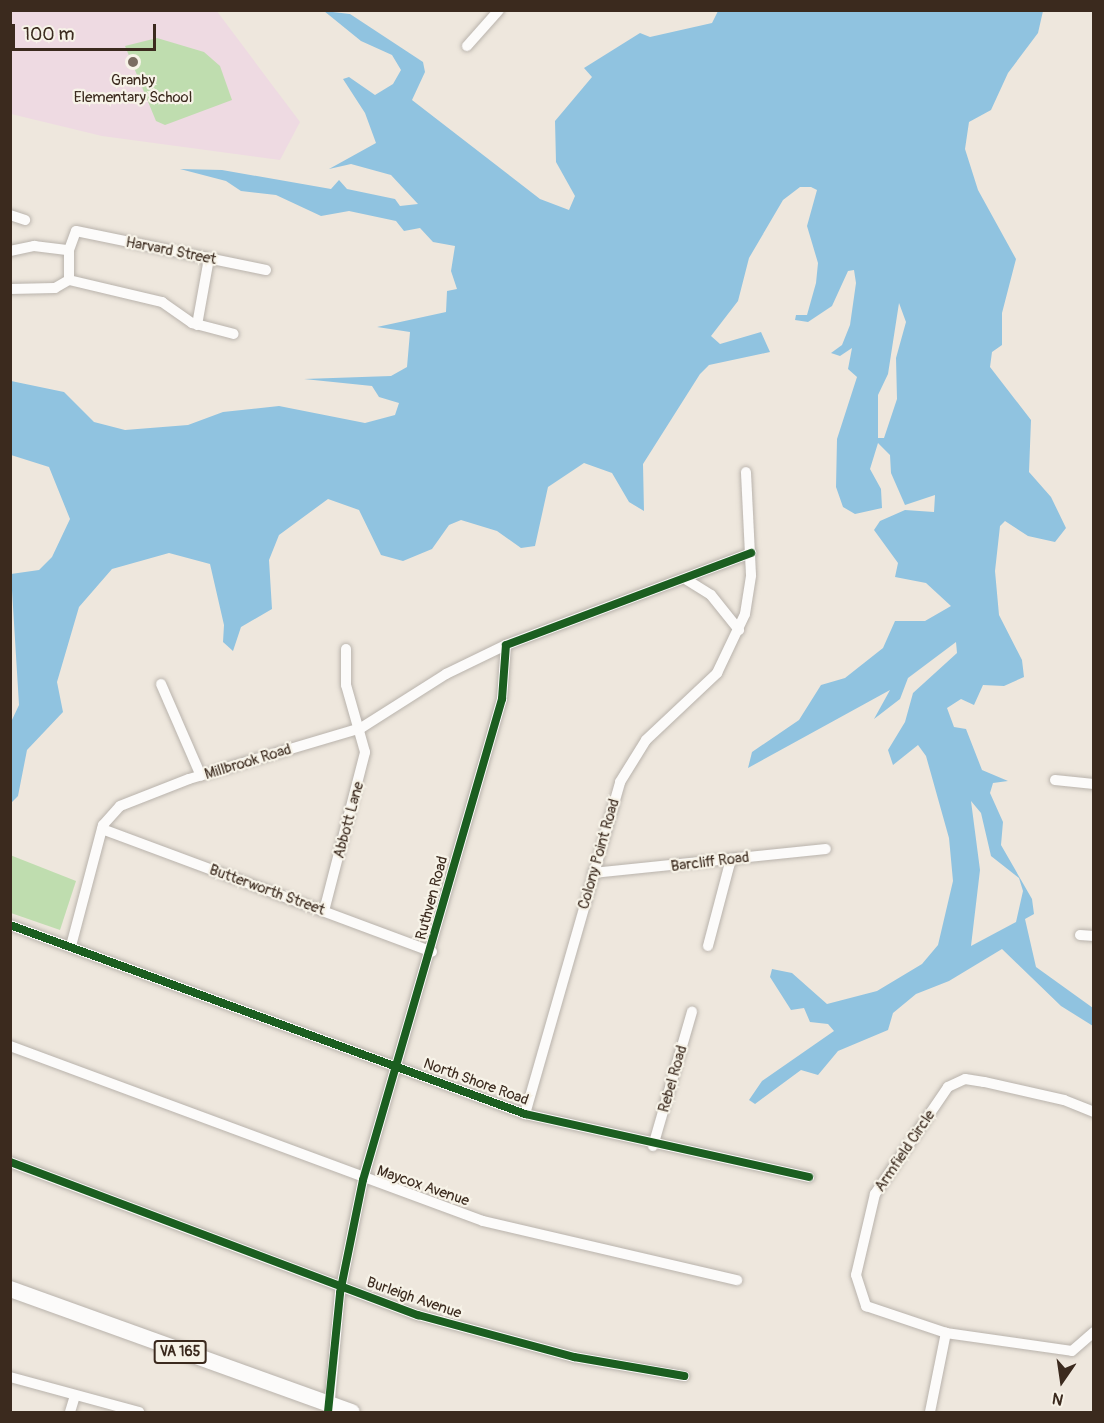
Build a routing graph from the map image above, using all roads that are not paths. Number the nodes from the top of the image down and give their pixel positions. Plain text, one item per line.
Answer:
1 (498, 10) edge
2 (467, 46) dead end
3 (10, 215) edge
4 (24, 220) dead end
5 (10, 250) edge
6 (69, 250) junction
7 (209, 258) junction
8 (266, 270) dead end
9 (69, 280) junction
10 (10, 289) edge
11 (196, 325) junction
12 (234, 334) dead end
13 (746, 472) dead end
14 (751, 553) junction
15 (687, 580) junction
16 (739, 630) junction
17 (506, 645) junction
18 (346, 649) dead end
19 (161, 684) dead end
20 (361, 728) junction
21 (201, 776) junction
22 (1055, 780) dead end
23 (1094, 784) edge
24 (102, 829) junction
25 (826, 849) dead end
26 (731, 859) junction
27 (593, 873) junction
28 (324, 911) junction
29 (10, 925) edge
30 (1080, 935) dead end
31 (1094, 936) edge
32 (71, 946) junction
33 (708, 946) dead end
34 (432, 951) junction
35 (692, 1012) dead end
36 (10, 1046) edge
37 (399, 1068) junction
38 (1094, 1112) edge
39 (525, 1114) junction
40 (653, 1146) junction
41 (10, 1162) edge
42 (809, 1177) dead end
43 (363, 1180) junction
44 (737, 1280) dead end
45 (342, 1287) junction
46 (10, 1288) edge
47 (1094, 1332) edge
48 (946, 1333) junction
49 (684, 1376) dead end
50 (10, 1377) edge
51 (75, 1396) junction
52 (329, 1409) edge
53 (70, 1413) edge
54 (139, 1413) edge
55 (351, 1413) edge
56 (930, 1413) edge

1 - 2 street
3 - 4 street
5 - 6 street
6 - 7 street, Harvard Street
6 - 9 street
7 - 8 street, Harvard Street
7 - 11 street
9 - 10 street
9 - 11 street
11 - 12 street
13 - 14 street, Colony Point Road
14 - 15 street
14 - 16 street, Colony Point Road
15 - 16 street
15 - 17 street
16 - 27 street, Colony Point Road
17 - 20 street, Millbrook Road
17 - 34 street, Ruthven Road
18 - 20 street, Abbott Lane
19 - 21 street
20 - 21 street, Millbrook Road
20 - 28 street, Abbott Lane
21 - 24 street, Millbrook Road
22 - 23 street
24 - 28 street, Butterworth Street
24 - 32 street
25 - 26 street, Barcliff Road
26 - 27 street, Barcliff Road
26 - 33 street
27 - 39 street, Colony Point Road
28 - 34 street, Butterworth Street
29 - 32 street, North Shore Road
30 - 31 street
32 - 37 street, North Shore Road
34 - 37 street, Ruthven Road
35 - 40 street, Rebel Road
36 - 43 street, Maycox Avenue
37 - 39 street, North Shore Road
37 - 43 street, Ruthven Road
38 - 48 street, Armfield Circle
39 - 40 street, North Shore Road
40 - 42 street, North Shore Road
41 - 45 street, Burleigh Avenue
43 - 44 street, Maycox Avenue
43 - 45 street, Ruthven Road
45 - 49 street, Burleigh Avenue
45 - 52 street, Ruthven Road
46 - 52 main road, VA 165
47 - 48 street, Armfield Circle
48 - 56 street
50 - 51 street
51 - 53 street
51 - 54 street
52 - 55 main road, VA 165

